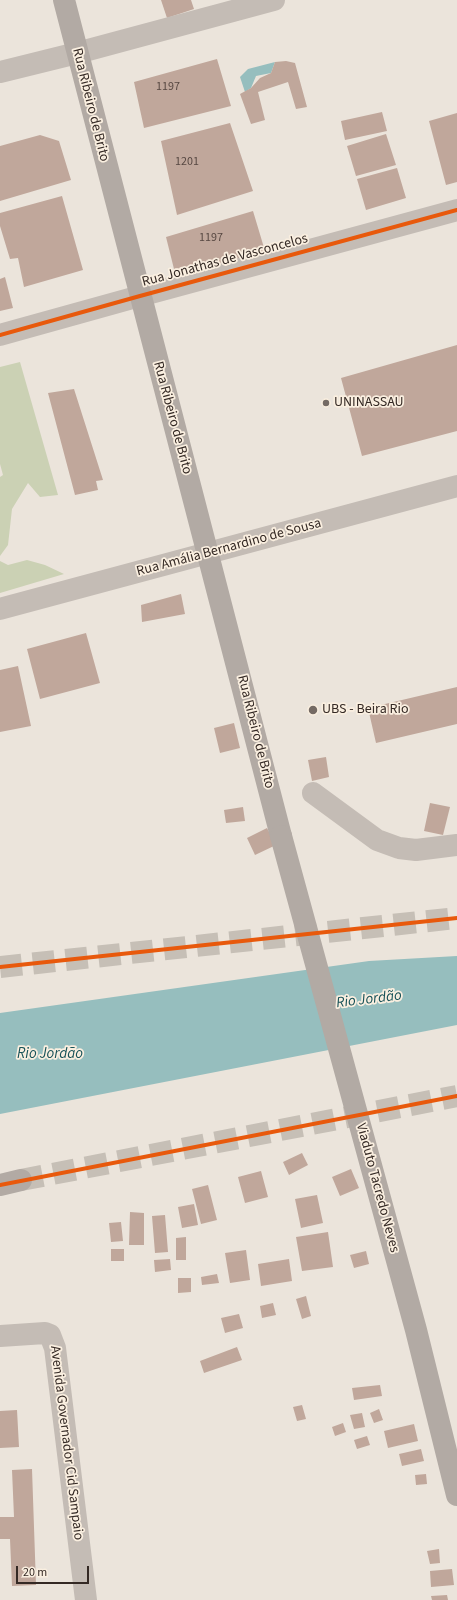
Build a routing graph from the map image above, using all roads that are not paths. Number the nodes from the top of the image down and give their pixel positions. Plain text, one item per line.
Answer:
1 (64, 0) edge
2 (274, 0) edge
3 (77, 53) junction
4 (0, 72) edge
5 (457, 210) edge
6 (140, 296) junction
7 (0, 335) edge
8 (457, 486) edge
9 (208, 554) junction
10 (0, 609) edge
11 (313, 794) dead end
12 (281, 836) joint
13 (457, 844) edge
14 (22, 1180) tunnel mouth
15 (0, 1185) edge
16 (0, 1336) edge
17 (457, 1495) edge
18 (86, 1600) edge

1 - 3 main road, Rua Ribeiro de Brito
2 - 3 street
3 - 4 street
3 - 6 main road, Rua Ribeiro de Brito
5 - 6 street, Rua Jonathas de Vasconcelos
6 - 7 street, Rua Jonathas de Vasconcelos
6 - 9 main road, Rua Ribeiro de Brito
8 - 9 street, Rua Amália Bernardino de Sousa
9 - 10 street, Rua Amália Bernardino de Sousa
9 - 12 main road, Rua Ribeiro de Brito
11 - 13 street
12 - 17 main road, Viaduto Tacredo Neves, bridge
14 - 15 main road
16 - 18 street, Avenida Governador Cid Sampaio

